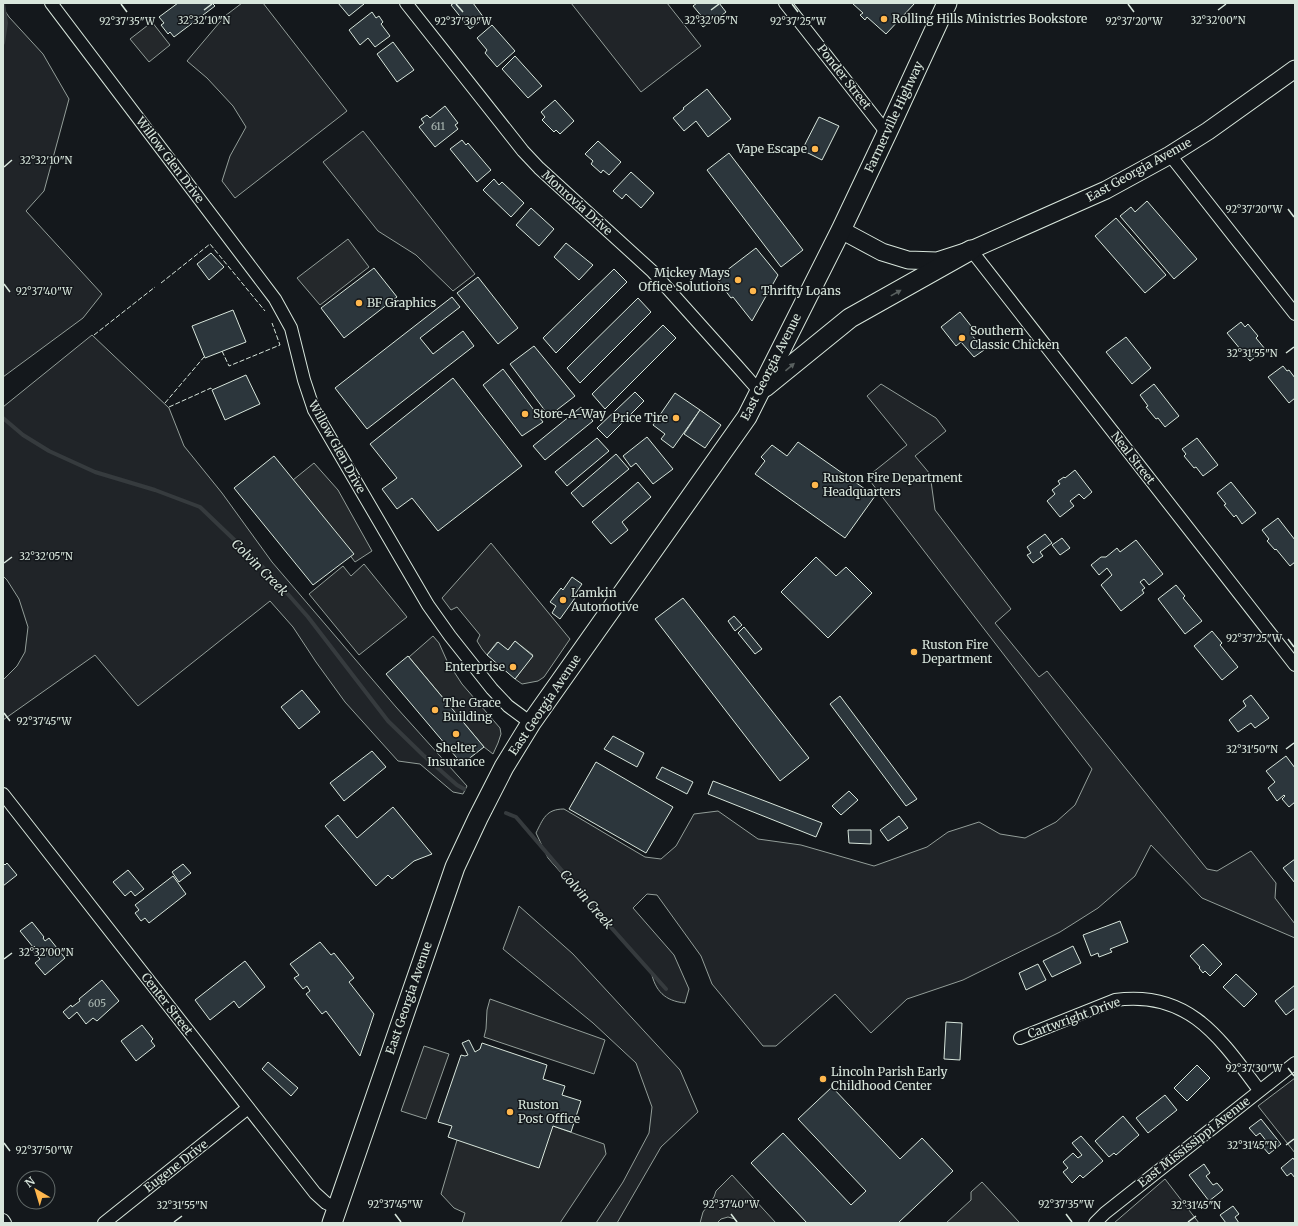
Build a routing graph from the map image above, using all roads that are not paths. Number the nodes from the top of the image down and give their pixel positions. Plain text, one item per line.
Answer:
1 (51, 3) edge
2 (406, 3) edge
3 (785, 3) edge
4 (946, 3) edge
5 (1295, 69) edge
6 (887, 133) junction
7 (1170, 155) junction
8 (841, 230) junction
9 (971, 250) junction
10 (1295, 314) edge
11 (760, 392) junction
12 (1295, 665) edge
13 (531, 723) junction
14 (3, 794) edge
15 (1020, 1038) dead end
16 (1295, 1063) edge
17 (1259, 1090) junction
18 (248, 1108) junction
19 (335, 1215) edge
20 (3, 1220) edge
21 (5, 1223) edge
22 (104, 1223) edge
23 (1095, 1223) edge

1 - 13 street, Willow Glen Drive
2 - 11 street, Monrovia Drive
3 - 6 street, Ponder Street
4 - 6 main road, Farmerville Highway
5 - 7 main road, East Georgia Avenue
6 - 8 main road, Farmerville Highway
7 - 9 main road, East Georgia Avenue
7 - 10 street
8 - 9 main road, East Georgia Avenue
8 - 11 main road, East Georgia Avenue
11 -> 9 main road
9 - 12 street, Neal Street
11 - 13 main road, East Georgia Avenue
13 - 19 main road, East Georgia Avenue
14 - 18 street, Center Street
15 - 17 street, Cartwright Drive
16 - 17 street, East Mississippi Avenue
17 - 23 street, East Mississippi Avenue
18 - 19 street, Center Street
18 - 22 street, Eugene Drive
20 - 21 street

